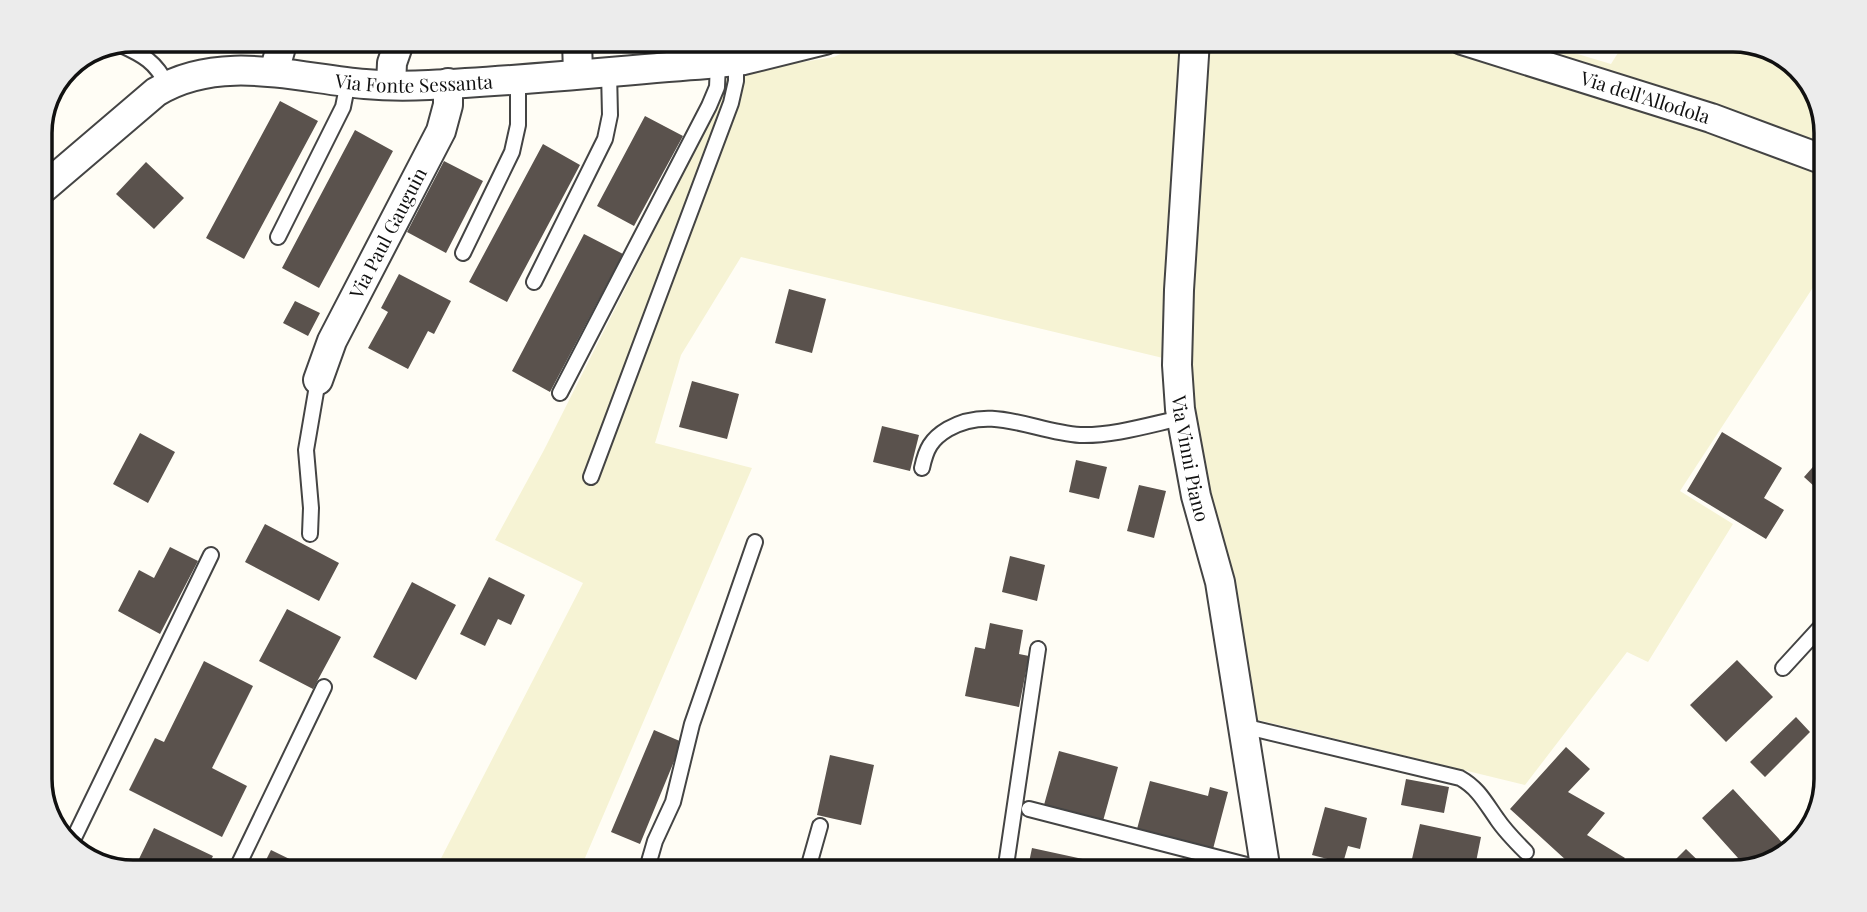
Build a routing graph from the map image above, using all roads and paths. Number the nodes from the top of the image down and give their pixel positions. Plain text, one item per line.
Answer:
1 (136, 52) edge
2 (280, 52) edge
3 (396, 52) edge
4 (577, 52) edge
5 (1194, 52) edge
6 (1500, 52) edge
7 (678, 53) edge
8 (742, 55) edge
9 (274, 72) junction
10 (609, 72) junction
11 (578, 74) junction
12 (518, 78) junction
13 (348, 82) junction
14 (448, 83) junction
15 (167, 85) junction
16 (391, 85) junction
17 (1814, 156) edge
18 (53, 180) edge
19 (278, 237) dead end
20 (463, 253) dead end
21 (534, 282) dead end
22 (318, 380) joint
23 (561, 393) dead end
24 (1181, 418) junction
25 (922, 468) dead end
26 (591, 477) dead end
27 (310, 534) dead end
28 (755, 542) dead end
29 (211, 555) dead end
30 (1814, 634) edge
31 (1038, 649) dead end
32 (1783, 667) dead end
33 (324, 687) dead end
34 (1243, 726) junction
35 (1029, 809) dead end
36 (820, 826) dead end
37 (76, 835) edge
38 (1526, 852) dead end
39 (241, 860) edge
40 (649, 860) edge
41 (810, 860) edge
42 (1007, 860) edge
43 (1224, 860) edge
44 (1264, 860) edge

1 - 15 lane
2 - 9 street
3 - 16 street
4 - 11 street
5 - 24 street, Via Vinni Piano
6 - 17 street, Via dell'Allodola
7 - 8 street, Via Fonte Sessanta
7 - 10 street, Via Fonte Sessanta
8 - 23 lane
8 - 26 lane
9 - 13 street, Via Fonte Sessanta
9 - 15 street, Via Fonte Sessanta
10 - 11 street, Via Fonte Sessanta
10 - 21 lane
11 - 12 street, Via Fonte Sessanta
12 - 14 street, Via Fonte Sessanta
12 - 20 lane
13 - 16 street, Via Fonte Sessanta
13 - 19 lane
14 - 16 street, Via Fonte Sessanta
14 - 22 street, Via Paul Gauguin
15 - 18 street, Via Fonte Sessanta
22 - 27 lane
24 - 25 lane
24 - 34 street, Via Vinni Piano
28 - 40 lane
29 - 37 lane
30 - 32 lane
31 - 42 lane
33 - 39 lane
34 - 38 lane
34 - 44 street, Via Vinni Piano
35 - 43 lane
36 - 41 lane

